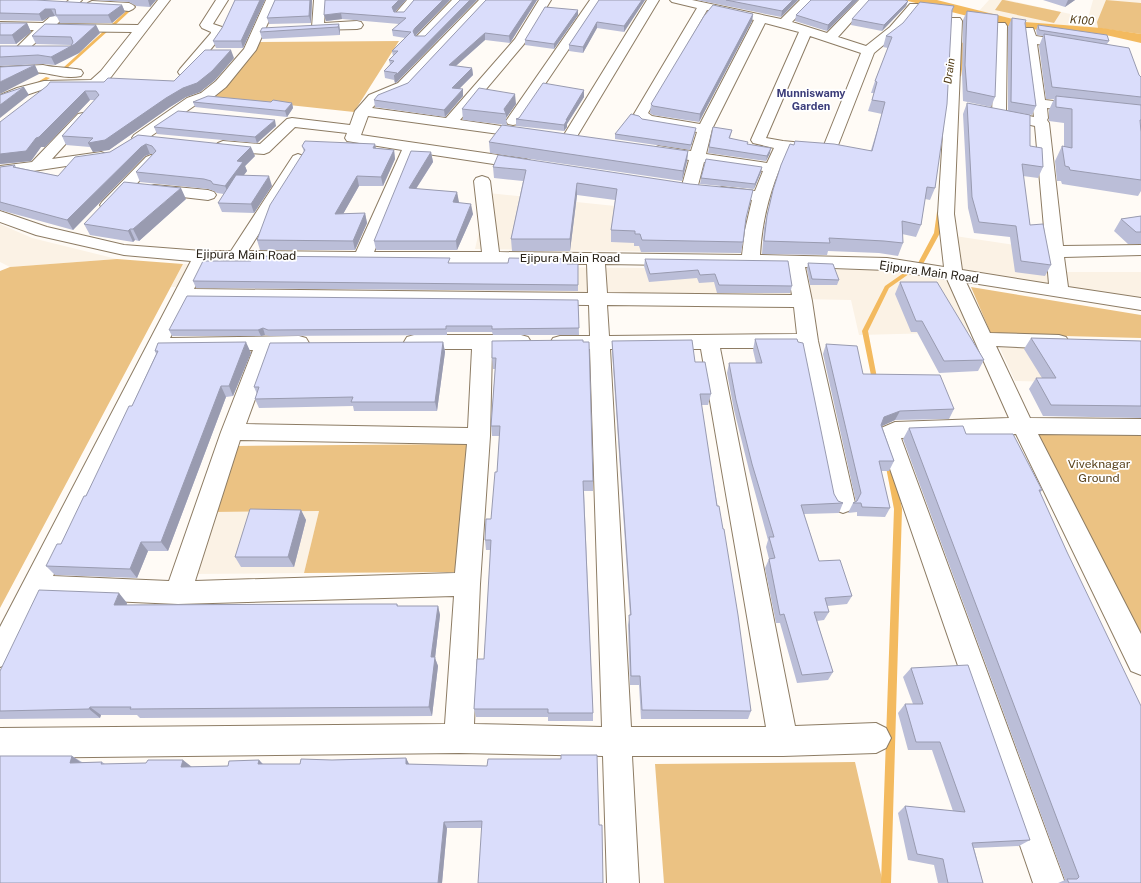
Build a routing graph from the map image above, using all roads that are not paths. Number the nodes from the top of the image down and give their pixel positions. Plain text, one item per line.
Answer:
1 (164, 0) edge
2 (222, 0) edge
3 (272, 0) edge
4 (320, 0) edge
5 (413, 0) edge
6 (459, 0) edge
7 (484, 0) edge
8 (545, 0) edge
9 (596, 0) edge
10 (653, 0) edge
11 (676, 0) edge
12 (807, 0) edge
13 (865, 0) edge
14 (74, 2) edge
15 (56, 3) edge
16 (704, 6) junction
17 (914, 6) dead end
18 (129, 7) dead end
19 (400, 15) edge
20 (761, 18) junction
21 (956, 21) dead end
22 (784, 23) junction
23 (357, 25) dead end
24 (0, 26) edge
25 (47, 26) junction
26 (1000, 26) dead end
27 (318, 27) junction
28 (303, 28) edge
29 (142, 29) junction
30 (274, 29) edge
31 (260, 30) junction
32 (806, 31) junction
33 (830, 38) junction
34 (421, 39) edge
35 (22, 48) junction
36 (1084, 48) edge
37 (8, 49) edge
38 (38, 49) edge
39 (868, 50) junction
40 (203, 53) junction
41 (217, 53) edge
42 (232, 53) edge
43 (247, 53) junction
44 (0, 72) edge
45 (106, 74) junction
46 (176, 81) edge
47 (44, 85) junction
48 (0, 100) edge
49 (1040, 103) junction
50 (29, 104) edge
51 (95, 104) edge
52 (952, 105) junction
53 (968, 108) edge
54 (176, 111) junction
55 (362, 111) junction
56 (983, 111) edge
57 (199, 114) edge
58 (999, 114) junction
59 (1141, 115) edge
60 (276, 121) edge
61 (513, 121) dead end
62 (292, 122) junction
63 (450, 123) junction
64 (1042, 123) junction
65 (705, 129) junction
66 (356, 130) junction
67 (539, 135) edge
68 (554, 137) edge
69 (139, 138) junction
70 (569, 138) junction
71 (162, 140) edge
72 (584, 140) edge
73 (209, 145) edge
74 (783, 146) junction
75 (645, 149) edge
76 (407, 153) dead end
77 (698, 156) junction
78 (298, 159) edge
79 (152, 160) edge
80 (540, 166) edge
81 (36, 167) junction
82 (771, 168) junction
83 (0, 172) edge
84 (482, 181) dead end
85 (125, 187) junction
86 (673, 187) edge
87 (699, 190) junction
88 (208, 195) dead end
89 (760, 196) junction
90 (0, 216) edge
91 (85, 228) junction
92 (1141, 250) edge
93 (1055, 252) junction
94 (202, 256) junction
95 (236, 256) junction
96 (363, 256) junction
97 (491, 257) junction
98 (596, 258) junction
99 (751, 260) junction
100 (795, 262) junction
101 (954, 275) junction
102 (1059, 291) junction
103 (181, 295) junction
104 (597, 298) junction
105 (803, 301) junction
106 (1141, 304) edge
107 (984, 340) junction
108 (709, 341) junction
109 (808, 341) junction
110 (394, 342) edge
111 (482, 342) junction
112 (1078, 342) edge
113 (266, 343) junction
114 (314, 343) edge
115 (598, 343) junction
116 (156, 345) junction
117 (1023, 426) junction
118 (1141, 427) edge
119 (232, 432) junction
120 (479, 436) junction
121 (843, 503) edge
122 (467, 584) junction
123 (34, 586) junction
124 (178, 593) junction
125 (0, 654) edge
126 (1141, 662) edge
127 (459, 738) junction
128 (876, 738) dead end
129 (782, 741) junction
130 (618, 742) junction
131 (0, 743) edge
132 (623, 883) edge
133 (1048, 883) edge

1 - 29 street
2 - 40 street
3 - 31 street
4 - 27 street
5 - 19 street
6 - 34 street
7 - 55 street
8 - 63 street
9 - 61 street
10 - 70 street
11 - 16 street
12 - 22 street
13 - 33 street
14 - 15 street
14 - 18 street
14 - 25 street
16 - 20 street
16 - 65 street
17 - 39 street
20 - 22 street
20 - 65 street
21 - 52 street
22 - 32 street
23 - 27 street
24 - 25 street
25 - 29 street
25 - 35 street
26 - 58 street
27 - 28 street
29 - 45 street
30 - 31 street
31 - 43 street
32 - 33 street
32 - 74 street
33 - 39 street
35 - 37 street
35 - 38 street
36 - 49 street
39 - 74 street
40 - 41 street
40 - 46 street
42 - 43 street
43 - 54 street
44 - 45 street
45 - 47 street
47 - 48 street
47 - 50 street
49 - 59 street
49 - 64 street
51 - 81 street
52 - 53 street
52 - 101 street
54 - 57 street
54 - 69 street
55 - 63 street
55 - 66 street
56 - 58 street
58 - 64 street
60 - 62 street
62 - 66 street
62 - 73 street
63 - 67 street
64 - 93 street
65 - 77 street
66 - 80 street
68 - 70 street
69 - 71 street
69 - 81 street
70 - 72 street
74 - 82 street
75 - 77 street
76 - 96 street
77 - 82 street
77 - 87 street
78 - 95 street
79 - 85 street
81 - 83 street
82 - 89 street
84 - 97 street
85 - 88 street
85 - 91 street
86 - 87 street
87 - 89 street
89 - 99 street
90 - 91 street, Ejipura Main Road
91 - 94 street, Ejipura Main Road
92 - 93 street
93 - 102 street
94 - 95 street, Ejipura Main Road
94 - 103 street
95 - 96 street, Ejipura Main Road
96 - 97 street, Ejipura Main Road
97 - 98 street, Ejipura Main Road
98 - 99 street, Ejipura Main Road
98 - 104 street
99 - 100 street, Ejipura Main Road
100 - 101 street, Ejipura Main Road
100 - 105 street
101 - 102 street, Ejipura Main Road
101 - 107 street
102 - 106 street, Ejipura Main Road
103 - 104 street
103 - 116 street
104 - 105 street
104 - 115 street
105 - 109 street
107 - 112 street
107 - 117 street
108 - 109 street
108 - 115 street
108 - 129 street
109 - 121 street
110 - 111 street
111 - 115 street
111 - 120 street
113 - 114 street
113 - 116 street
113 - 119 street
115 - 130 street
116 - 123 street
117 - 118 street
117 - 126 street
117 - 133 street
119 - 120 street
119 - 124 street
120 - 122 street
122 - 124 street
122 - 127 street
123 - 124 street
123 - 125 street
127 - 130 street
127 - 131 street
128 - 129 street
129 - 130 street
130 - 132 street

